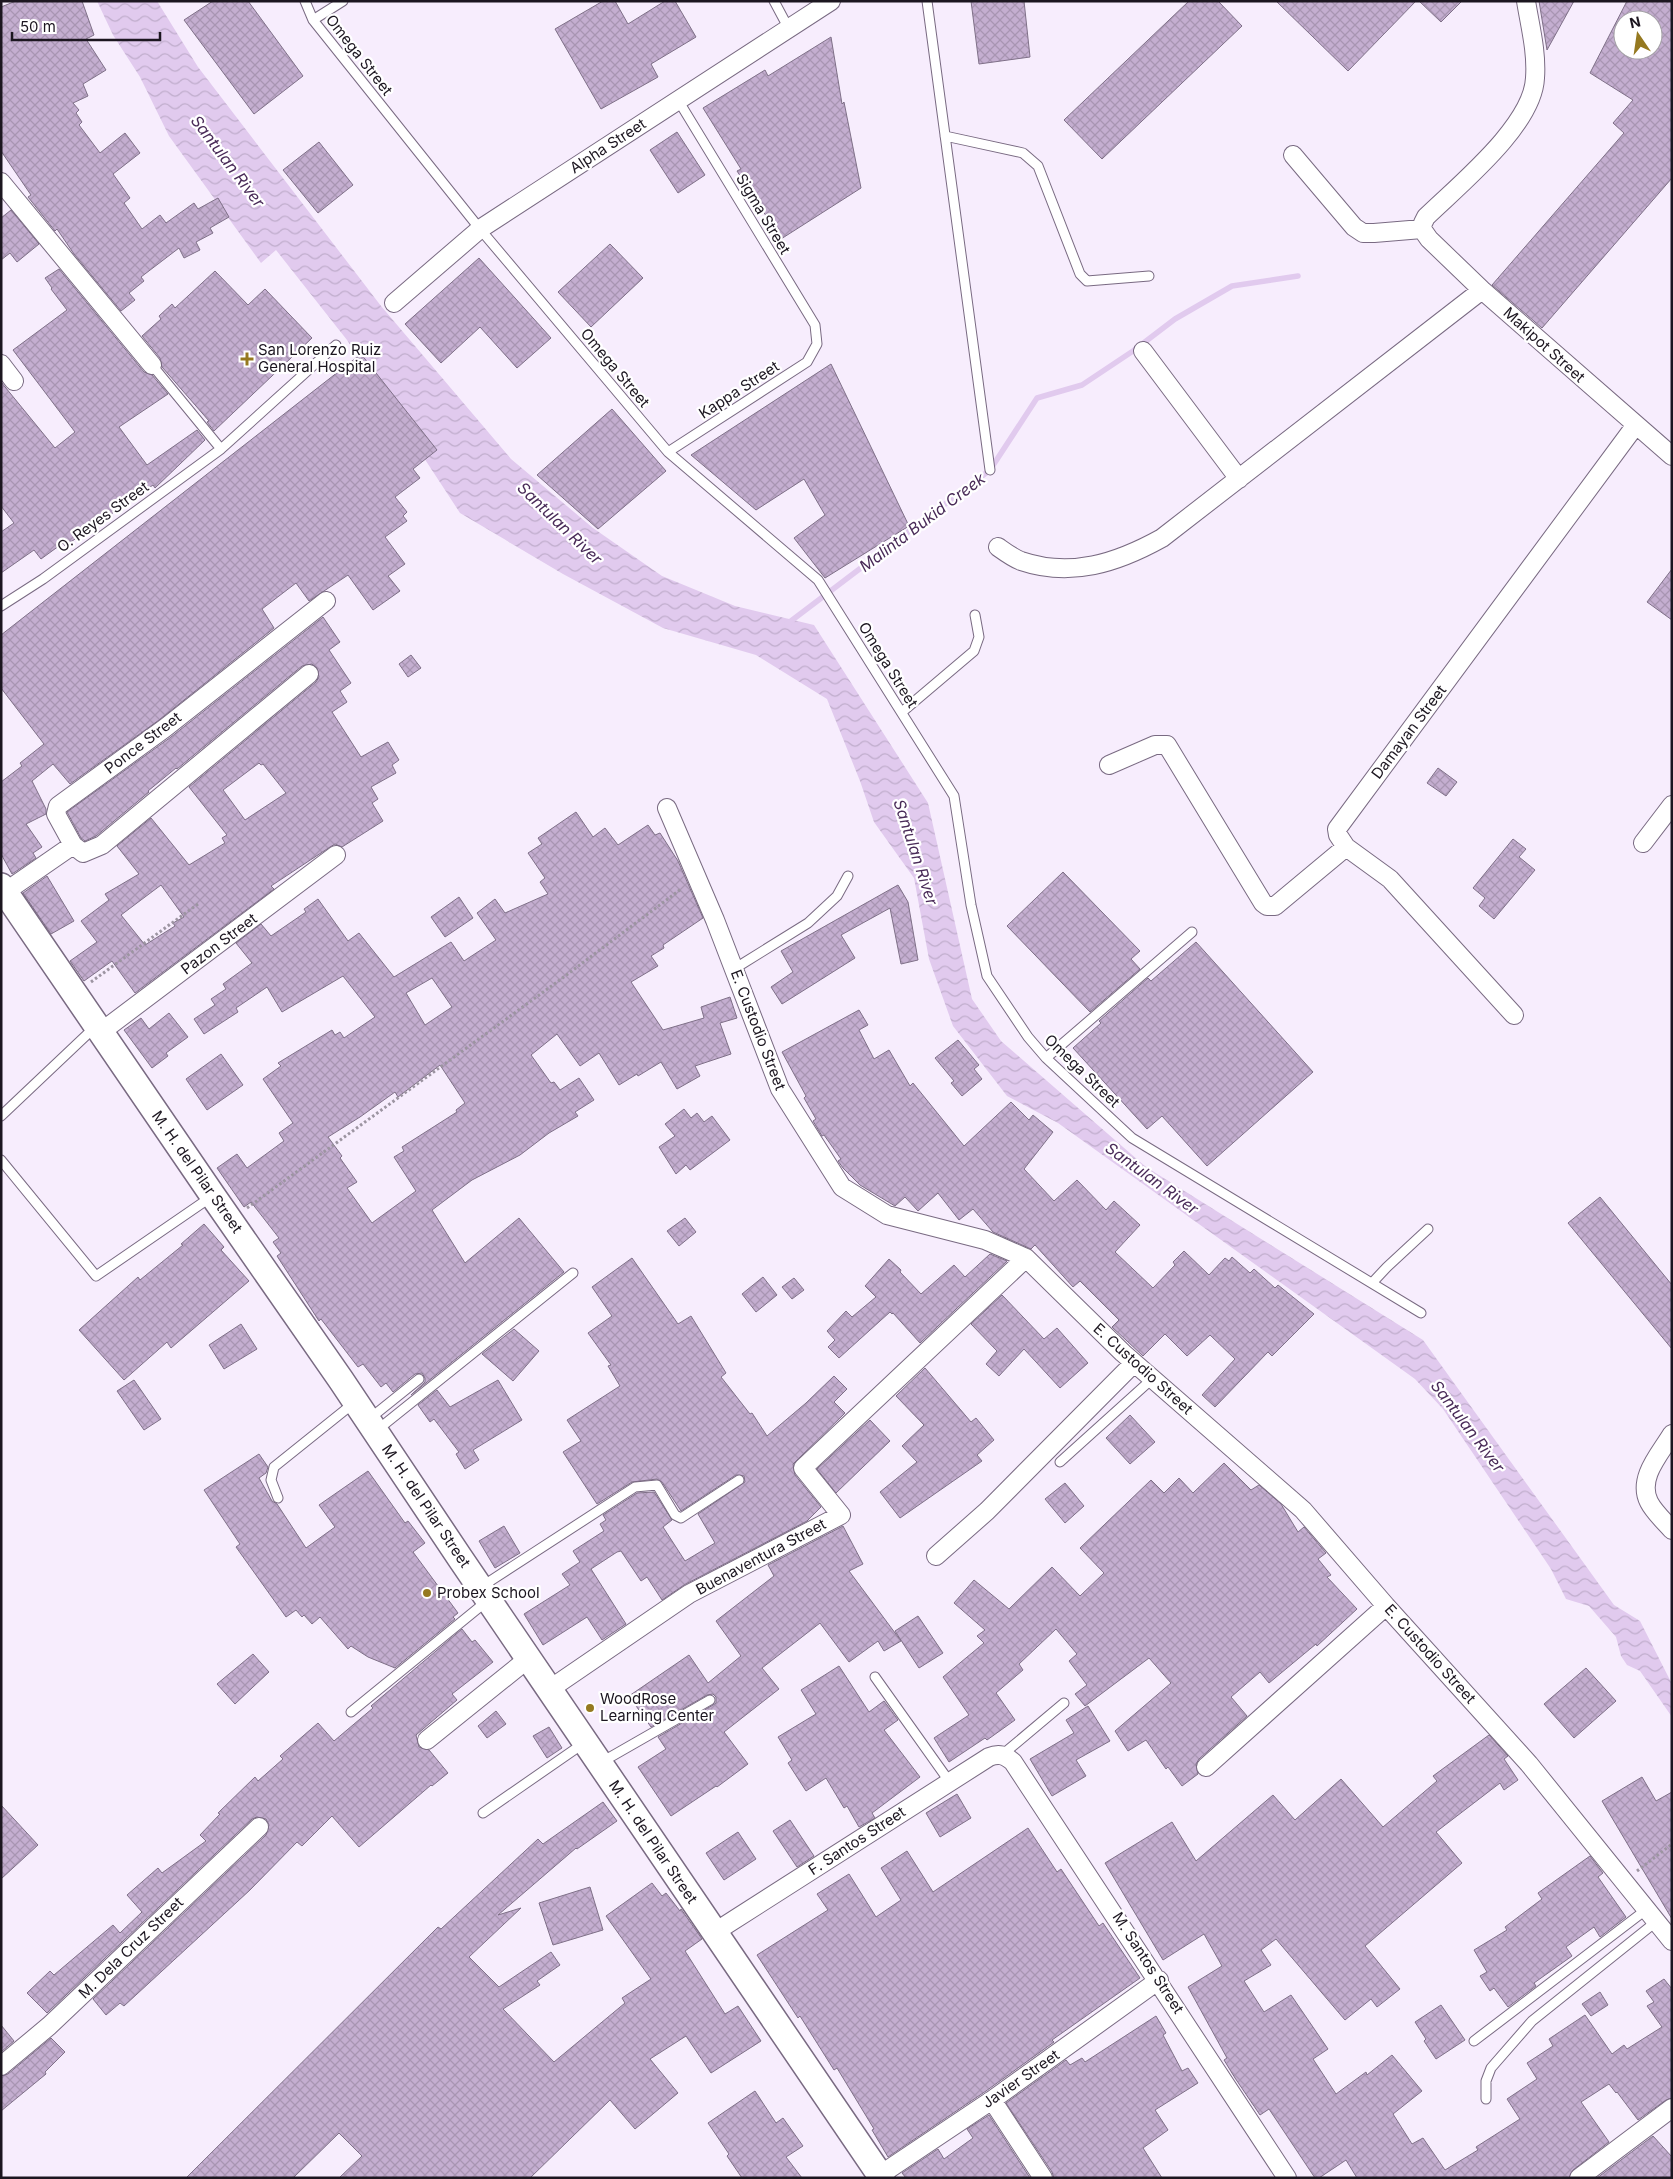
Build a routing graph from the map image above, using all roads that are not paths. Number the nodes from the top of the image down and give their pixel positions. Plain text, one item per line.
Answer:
1 (306, 1) edge
2 (343, 1) edge
3 (774, 1) edge
4 (831, 1) edge
5 (928, 1) edge
6 (1526, 1) edge
7 (313, 20) junction
8 (789, 29) junction
9 (678, 100) junction
10 (946, 136) junction
11 (1293, 156) dead end
12 (1, 182) edge
13 (480, 229) junction
14 (1422, 229) junction
15 (1149, 276) dead end
16 (1482, 290) junction
17 (394, 303) dead end
18 (817, 344) joint
19 (336, 345) dead end
20 (1143, 351) dead end
21 (1, 364) edge
22 (152, 365) joint
23 (14, 380) dead end
24 (1635, 426) junction
25 (221, 448) junction
26 (668, 452) junction
27 (1672, 456) edge
28 (990, 470) dead end
29 (1239, 479) junction
30 (998, 547) dead end
31 (326, 601) dead end
32 (1, 606) edge
33 (975, 615) dead end
34 (309, 674) dead end
35 (902, 712) junction
36 (1109, 764) dead end
37 (1672, 805) edge
38 (667, 808) dead end
39 (1643, 843) dead end
40 (73, 845) junction
41 (1346, 847) junction
42 (336, 856) dead end
43 (848, 876) dead end
44 (3, 889) edge
45 (1192, 932) dead end
46 (734, 969) junction
47 (1514, 1015) dead end
48 (99, 1029) junction
49 (1046, 1058) junction
50 (1, 1116) edge
51 (1, 1160) edge
52 (213, 1196) junction
53 (1428, 1229) dead end
54 (1026, 1258) junction
55 (573, 1274) dead end
56 (1372, 1284) junction
57 (1421, 1314) dead end
58 (1134, 1363) junction
59 (419, 1379) dead end
60 (1152, 1379) junction
61 (366, 1418) junction
62 (1672, 1434) edge
63 (1060, 1462) dead end
64 (738, 1480) dead end
65 (278, 1498) dead end
66 (1672, 1530) edge
67 (936, 1556) dead end
68 (485, 1593) junction
69 (1386, 1606) junction
70 (529, 1658) junction
71 (875, 1677) dead end
72 (550, 1689) junction
73 (710, 1700) dead end
74 (1064, 1703) dead end
75 (351, 1712) dead end
76 (427, 1740) dead end
77 (585, 1742) junction
78 (1002, 1755) junction
79 (600, 1763) junction
80 (1206, 1768) dead end
81 (949, 1781) junction
82 (483, 1813) dead end
83 (259, 1827) dead end
84 (1662, 1925) edge
85 (715, 1932) junction
86 (1159, 1980) junction
87 (1474, 2041) dead end
88 (1, 2066) edge
89 (992, 2100) junction
90 (1486, 2100) dead end
91 (1672, 2108) edge
92 (881, 2177) edge
93 (1043, 2178) edge
94 (1287, 2178) edge
95 (1579, 2178) edge

1 - 7 lane, Omega Street
2 - 7 lane
3 - 8 lane
4 - 8 street, Alpha Street
5 - 10 lane
6 - 14 street
7 - 13 lane, Omega Street
8 - 9 street, Alpha Street
9 - 13 street, Alpha Street
9 - 18 lane, Sigma Street
10 - 15 lane
10 - 28 lane
11 - 14 street
12 - 22 street
13 - 17 street, Alpha Street
13 - 26 lane, Omega Street
14 - 16 street, Makipot Street
16 - 24 street, Makipot Street
16 - 29 street
18 - 26 lane, Kappa Street
19 - 25 lane, O. Reyes Street
20 - 29 street
21 - 23 street
22 - 25 lane
24 - 27 street, Makipot Street
24 - 41 street, Damayan Street
25 - 32 lane, O. Reyes Street
26 - 35 lane, Omega Street
29 - 30 street
31 - 40 street, Ponce Street
33 - 35 lane
34 - 40 street
35 - 49 lane, Omega Street
36 - 41 street
37 - 39 street
38 - 46 street, E. Custodio Street
40 - 44 street
41 - 47 street
42 - 48 street, Pazon Street
43 - 46 lane
44 - 48 main road, M. H. del Pilar Street
45 - 49 lane
46 - 54 street, E. Custodio Street
48 - 50 lane
48 - 52 main road, M. H. del Pilar Street
49 - 56 lane, Omega Street
51 - 52 lane
52 - 61 main road, M. H. del Pilar Street
53 - 56 lane
54 - 58 street, E. Custodio Street
54 - 72 street, Buenaventura Street
55 - 61 lane
56 - 57 lane, Omega Street
58 - 60 street, E. Custodio Street
58 - 67 street
59 - 61 lane
60 - 63 lane
60 - 69 street, E. Custodio Street
61 - 65 lane
61 - 68 main road, M. H. del Pilar Street
62 - 66 street
64 - 68 lane
68 - 70 main road, M. H. del Pilar Street
68 - 75 lane
69 - 80 street
69 - 84 street, E. Custodio Street
70 - 72 main road, M. H. del Pilar Street
70 - 76 street
71 - 81 lane
72 - 77 main road, M. H. del Pilar Street
73 - 79 lane
74 - 78 lane
77 - 79 main road, M. H. del Pilar Street
77 - 82 lane
78 - 81 street, F. Santos Street
78 - 86 street, M. Santos Street
79 - 85 main road, M. H. del Pilar Street
81 - 85 street, F. Santos Street
83 - 88 street, M. Dela Cruz Street
84 - 87 lane
84 - 90 lane
85 - 92 main road, M. H. del Pilar Street
86 - 89 street, Javier Street
86 - 94 street, M. Santos Street
89 - 92 street, Javier Street
89 - 93 street
91 - 95 street

